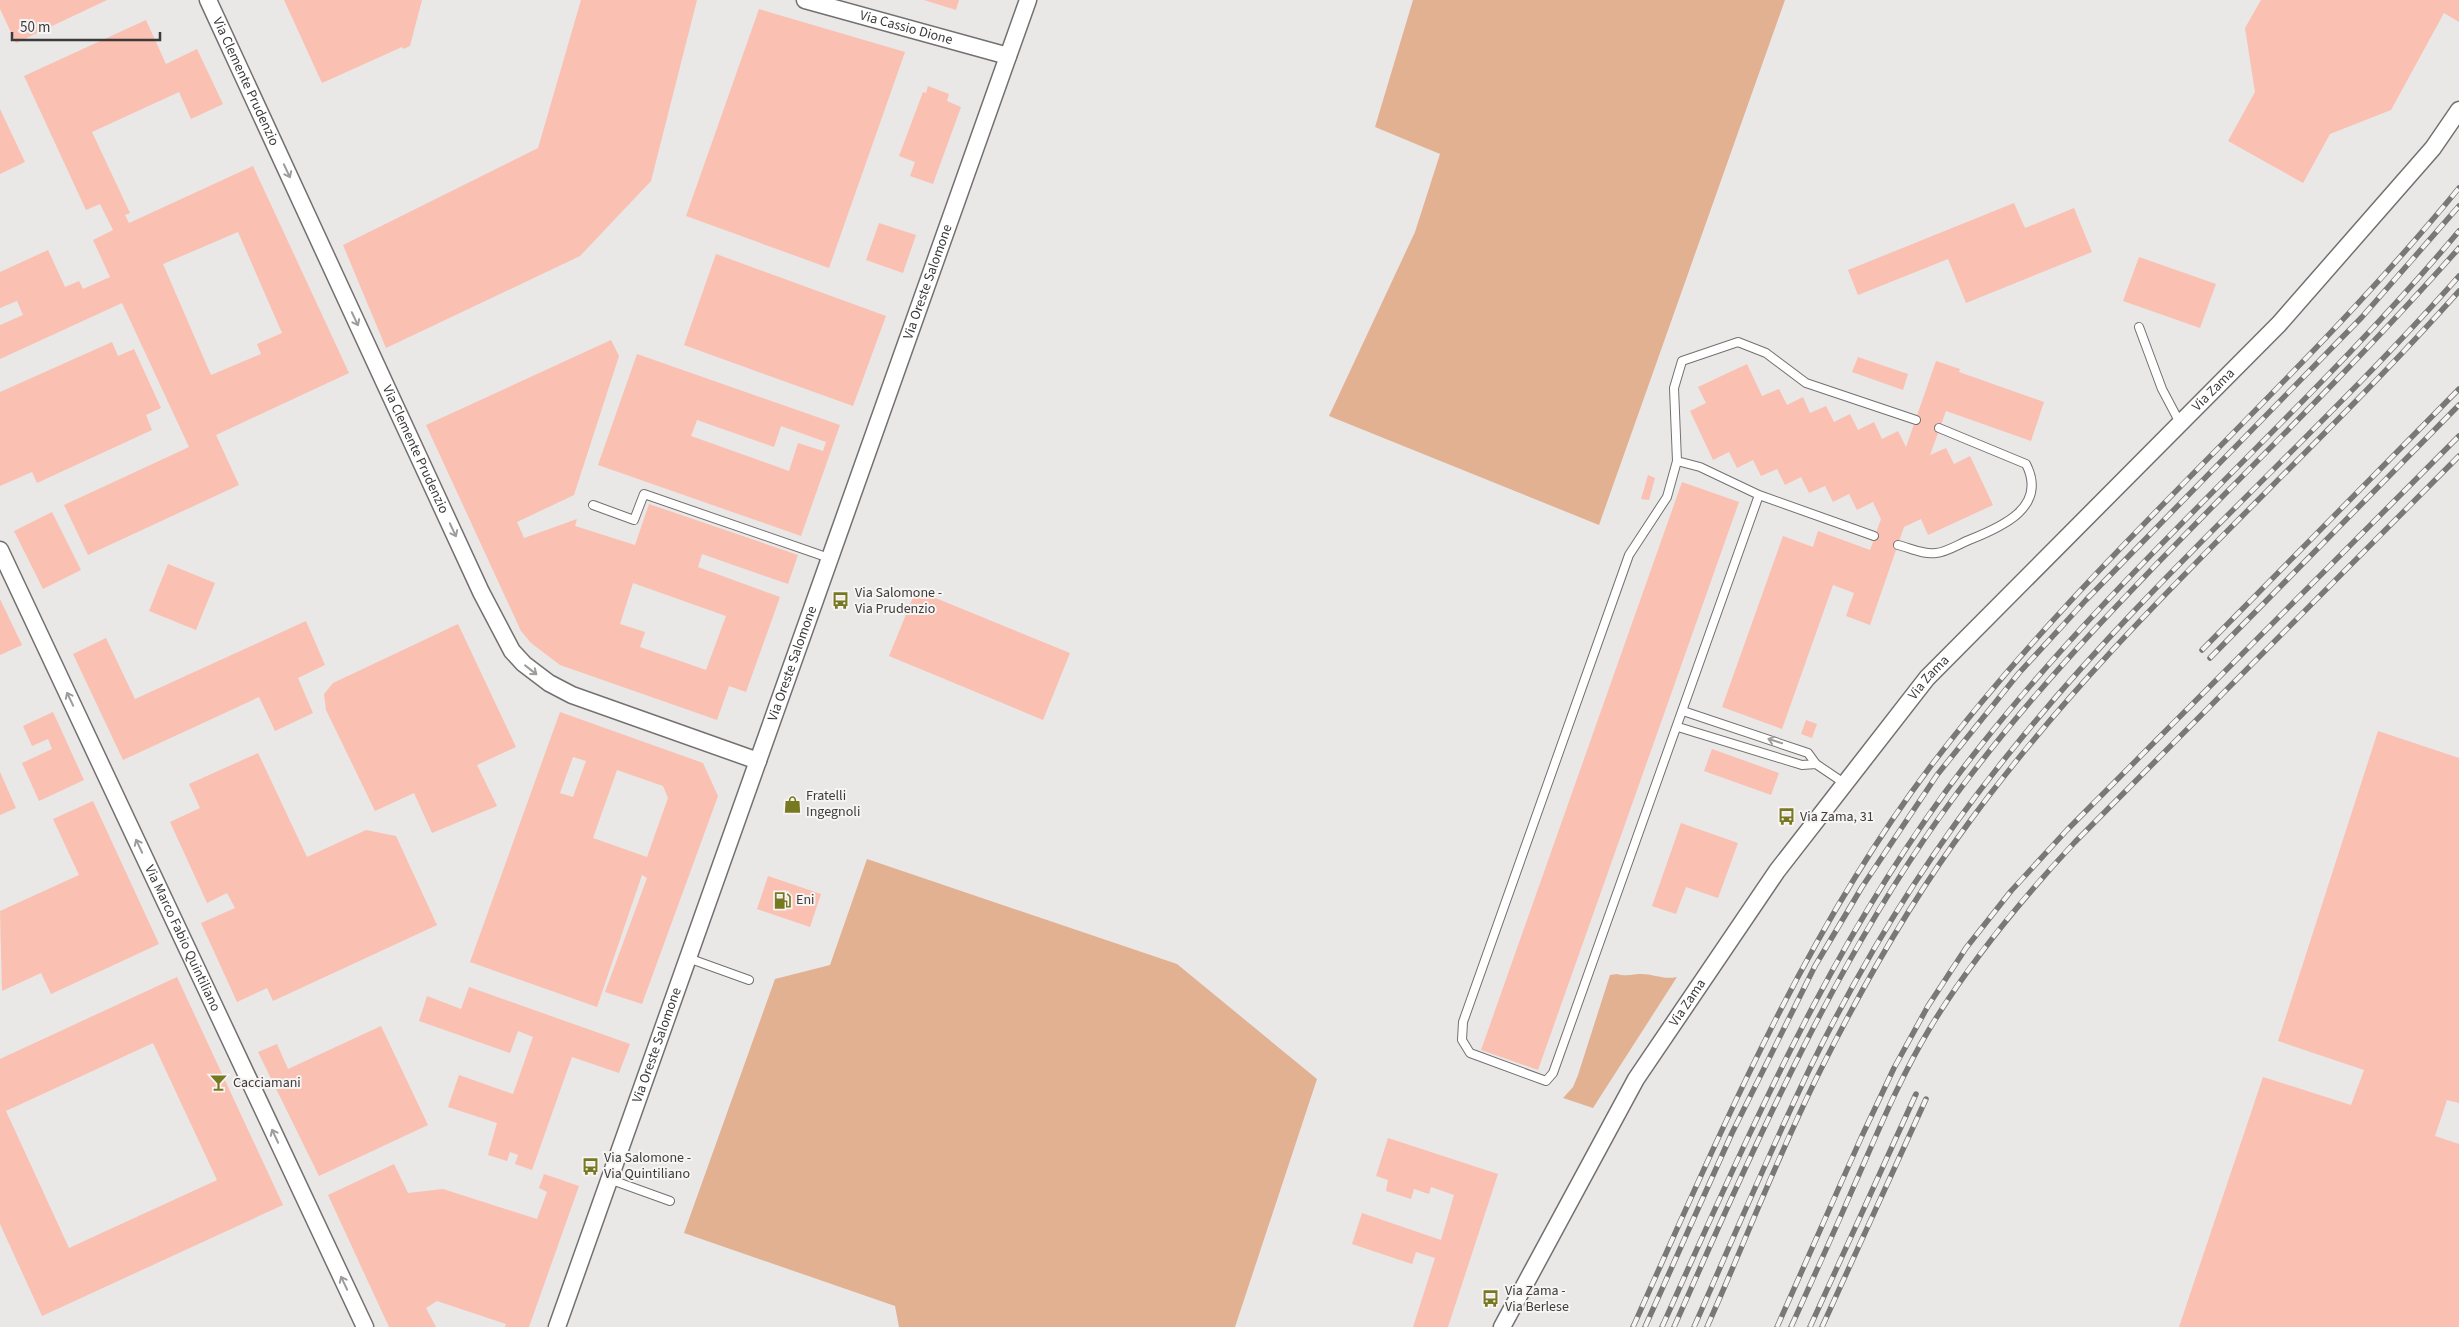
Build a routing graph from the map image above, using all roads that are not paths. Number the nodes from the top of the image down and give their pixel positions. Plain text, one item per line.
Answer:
1 (208, 0) edge
2 (805, 0) edge
3 (1028, 0) edge
4 (1008, 56) junction
5 (2459, 110) edge
6 (2139, 327) dead end
7 (1916, 420) dead end
8 (2180, 422) junction
9 (1940, 428) dead end
10 (1677, 461) junction
11 (1759, 495) junction
12 (592, 505) dead end
13 (1874, 536) dead end
14 (1898, 545) dead end
15 (0, 550) edge
16 (829, 558) junction
17 (1684, 711) junction
18 (1678, 727) junction
19 (758, 761) junction
20 (1816, 764) junction
21 (1844, 783) junction
22 (688, 958) junction
23 (748, 980) dead end
24 (609, 1179) junction
25 (670, 1201) dead end
26 (365, 1327) edge
27 (557, 1327) edge
28 (1502, 1327) edge

1 -> 19 street, Via Clemente Prudenzio
2 - 4 street, Via Cassio Dione
3 - 4 street, Via Oreste Salomone
4 - 16 street, Via Oreste Salomone
5 - 8 street, Via Zama
6 - 8 lane
7 - 10 lane
8 - 21 street, Via Zama
9 - 14 lane
10 - 11 lane
10 - 18 lane
11 - 13 lane
11 - 17 lane
12 - 16 lane
26 -> 15 street, Via Marco Fabio Quintiliano
16 - 19 street, Via Oreste Salomone
17 - 18 lane
20 -> 17 lane
18 - 20 lane
19 - 22 street, Via Oreste Salomone
20 - 21 lane
21 - 28 street, Via Zama
22 - 23 lane
22 - 24 street, Via Oreste Salomone
24 - 25 lane
24 - 27 street, Via Oreste Salomone

